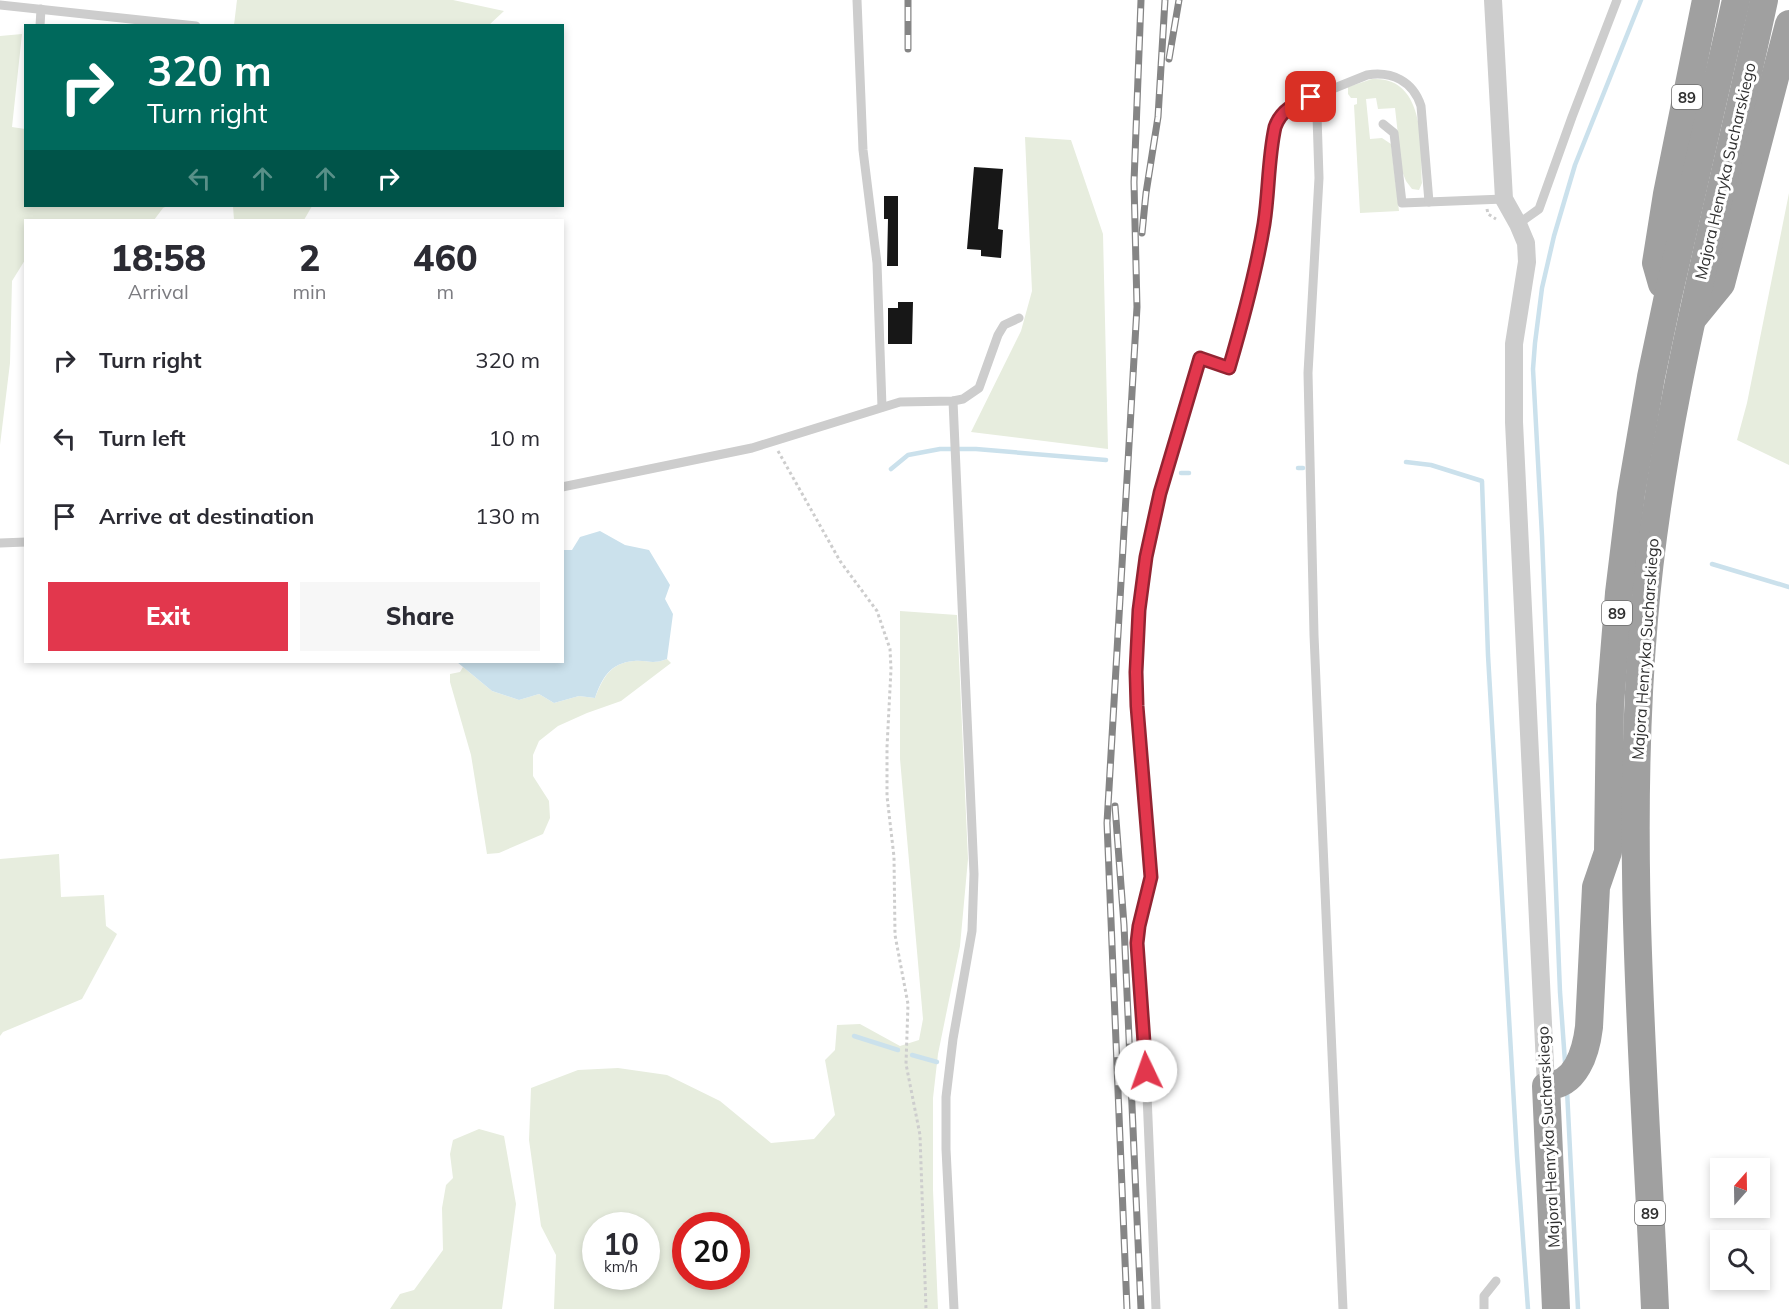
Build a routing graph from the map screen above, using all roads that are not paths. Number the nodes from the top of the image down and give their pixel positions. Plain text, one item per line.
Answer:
1 (857, 0) edge
2 (1494, 0) edge
3 (1617, 0) edge
4 (1706, 0) edge
5 (1736, 0) edge
6 (1764, 0) edge
7 (0, 5) edge
8 (41, 9) junction
9 (40, 24) edge
10 (178, 24) edge
11 (1789, 24) edge
12 (1311, 97) junction
13 (1383, 124) dead end
14 (1504, 198) junction
15 (1429, 202) junction
16 (1518, 224) junction
17 (1666, 301) junction
18 (1019, 318) dead end
19 (1689, 323) junction
20 (953, 401) junction
21 (882, 406) junction
22 (564, 487) edge
23 (24, 542) edge
24 (0, 543) edge
25 (1546, 1086) junction
26 (1496, 1281) dead end
27 (954, 1309) edge
28 (1156, 1309) edge
29 (1343, 1309) edge
30 (1484, 1309) edge
31 (1556, 1309) edge
32 (1655, 1309) edge

1 - 21 lane
2 - 14 street, Majora Henryka Sucharskiego
3 - 16 lane
4 - 17 highway, 89
5 - 17 highway, Majora Henryka Sucharskiego
6 - 19 highway, Majora Henryka Sucharskiego
7 - 8 lane
8 - 9 lane
8 - 10 lane
11 - 19 highway, 89
12 - 15 lane
12 - 28 lane
12 - 29 lane
13 - 15 lane
14 - 15 lane
14 - 16 street, Majora Henryka Sucharskiego
16 - 25 street, Majora Henryka Sucharskiego
17 - 25 highway, Majora Henryka Sucharskiego / 89
18 - 20 lane
19 - 32 highway, Majora Henryka Sucharskiego / 89
20 - 21 lane
20 - 27 lane
21 - 22 lane
23 - 24 lane
25 - 31 highway, Majora Henryka Sucharskiego
26 - 30 lane

